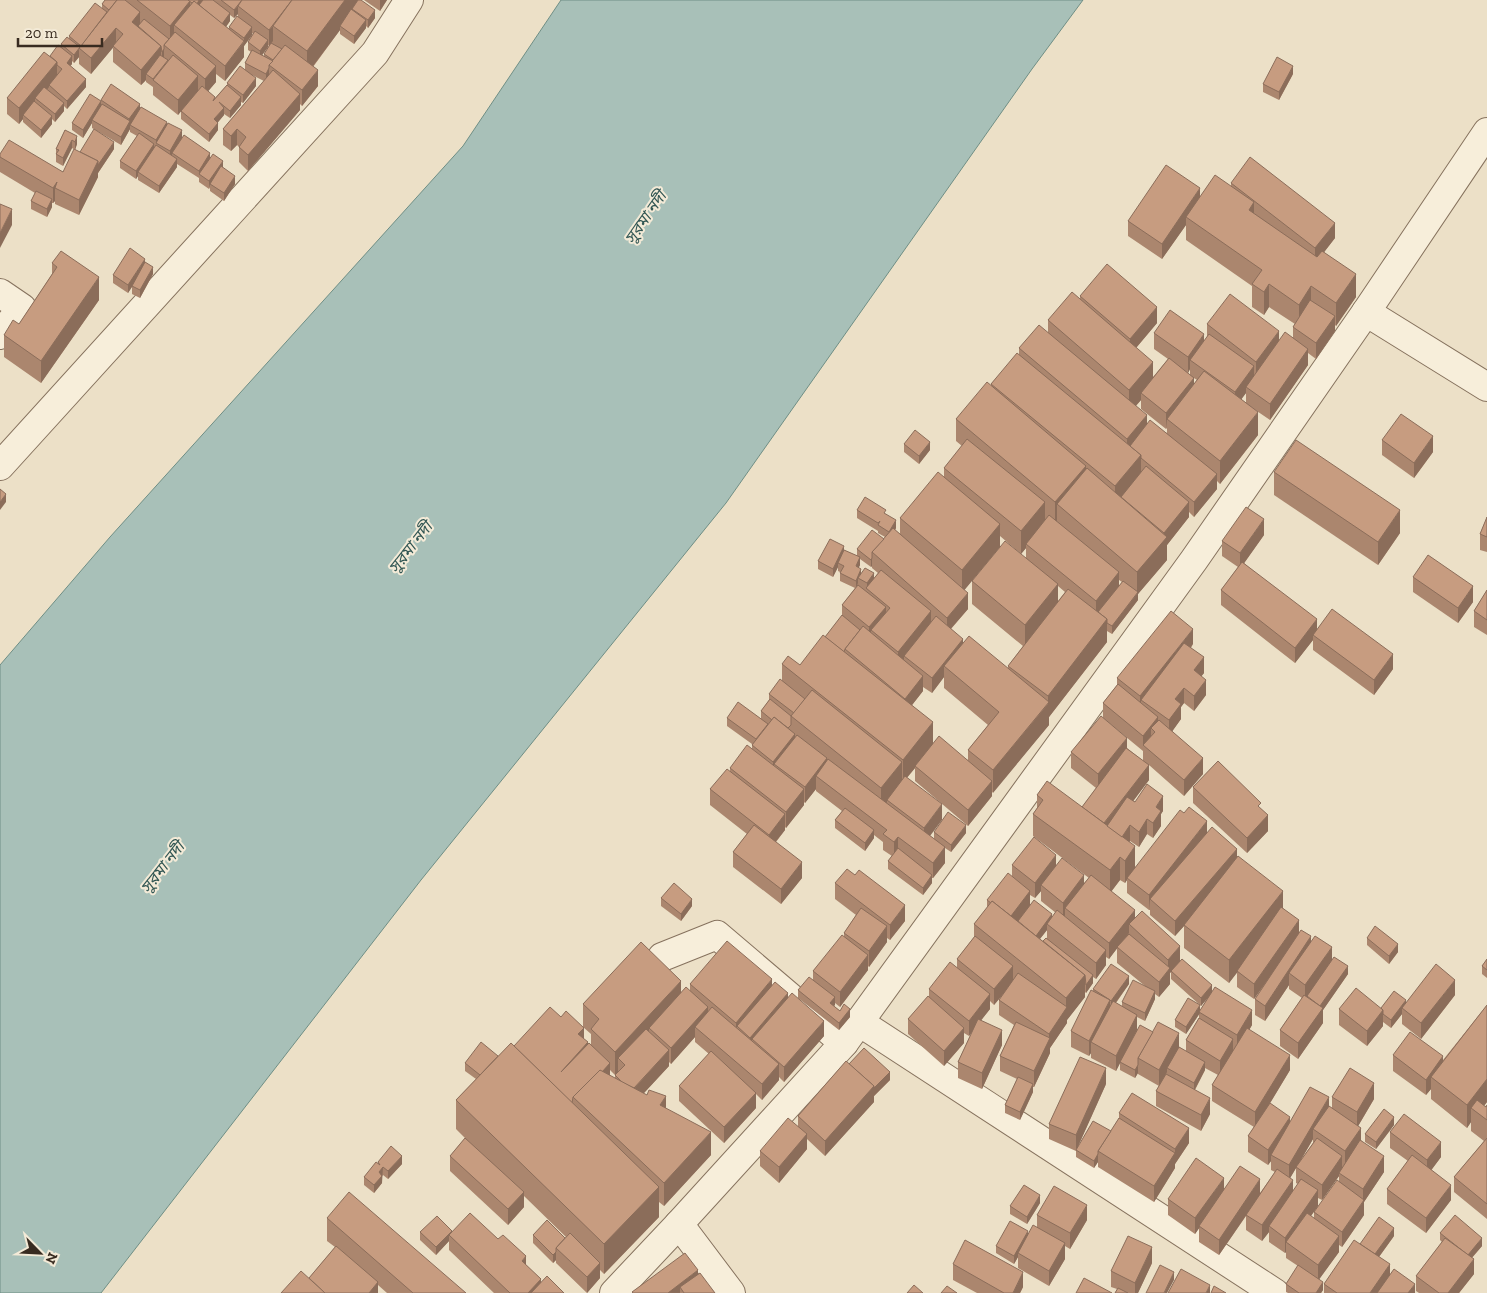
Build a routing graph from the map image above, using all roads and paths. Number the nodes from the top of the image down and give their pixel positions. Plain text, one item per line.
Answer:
1 (409, 0) edge
2 (1487, 132) edge
3 (0, 293) edge
4 (1366, 312) junction
5 (0, 335) edge
6 (1487, 388) edge
7 (0, 466) edge
8 (662, 956) dead end
9 (851, 1032) junction
10 (679, 1224) junction
11 (614, 1293) edge
12 (732, 1293) edge
13 (1275, 1293) edge

1 - 7 street
2 - 4 street
3 - 5 street
4 - 6 street
4 - 9 street
8 - 9 street
9 - 10 street
9 - 13 street
10 - 11 street
10 - 12 street

